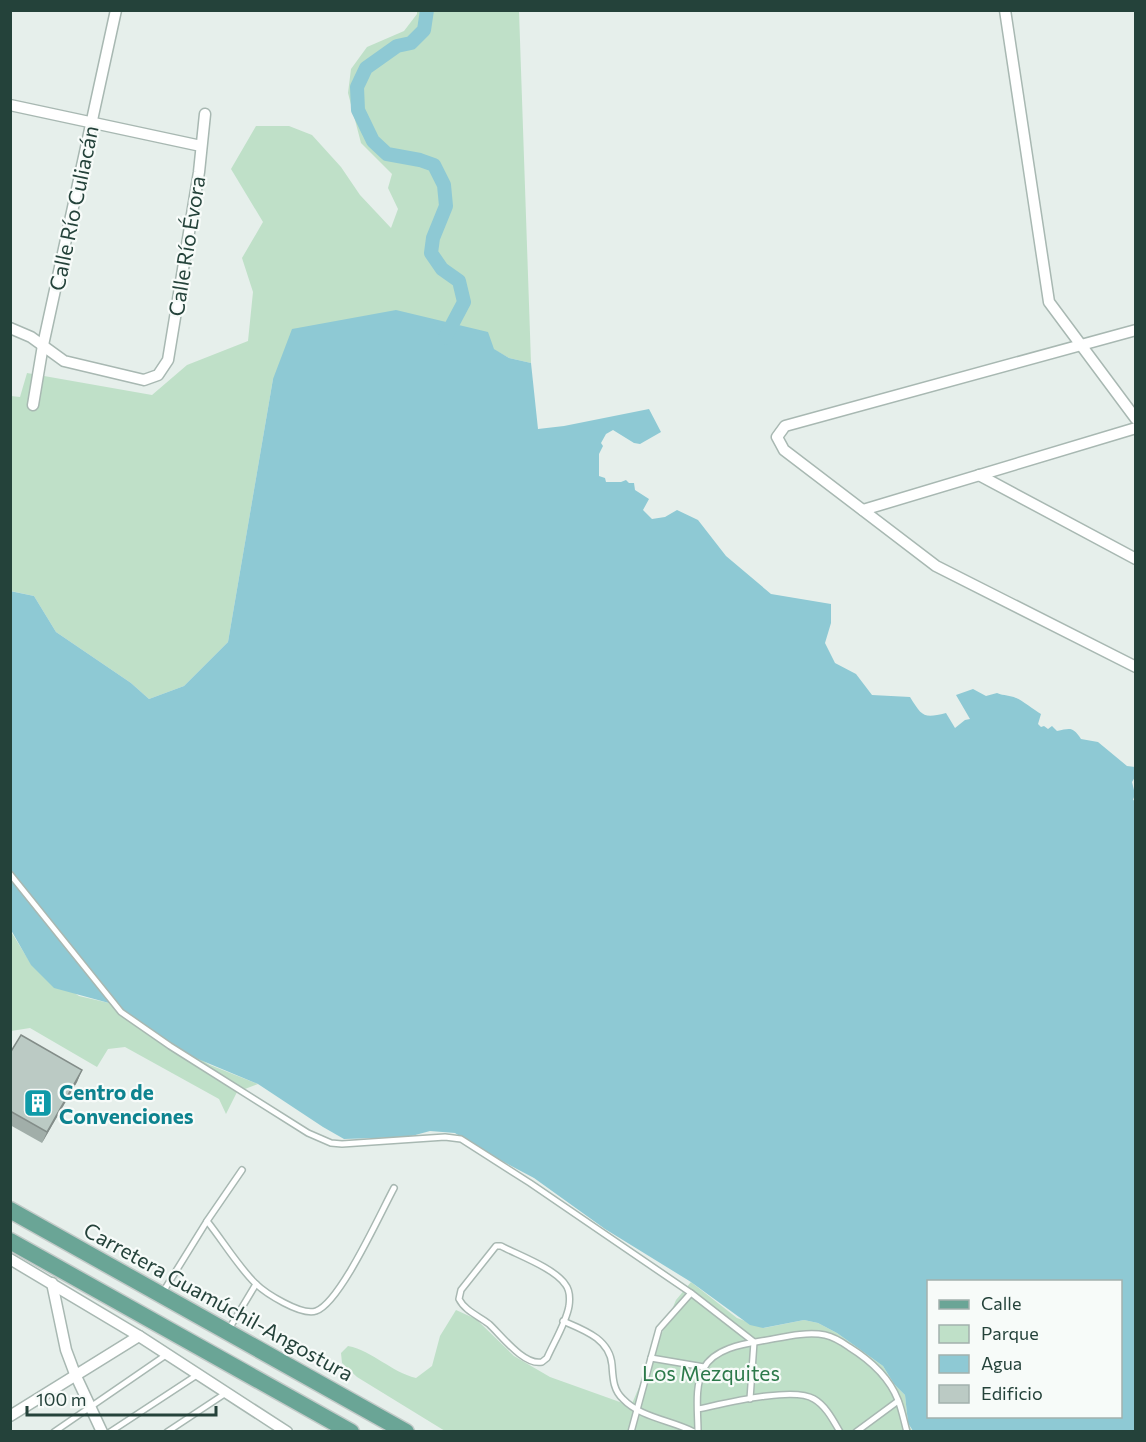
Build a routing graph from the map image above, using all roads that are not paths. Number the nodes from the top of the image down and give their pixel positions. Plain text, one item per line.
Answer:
1 (116, 10) edge
2 (1005, 10) edge
3 (10, 105) edge
4 (205, 114) dead end
5 (92, 123) junction
6 (201, 146) junction
7 (10, 328) edge
8 (1136, 330) edge
9 (1082, 344) junction
10 (43, 345) junction
11 (33, 405) dead end
12 (1136, 419) edge
13 (1136, 428) edge
14 (979, 475) junction
15 (862, 510) junction
16 (1136, 559) edge
17 (1136, 667) edge
18 (10, 874) edge
19 (242, 1170) dead end
20 (394, 1188) dead end
21 (10, 1210) edge
22 (207, 1221) junction
23 (10, 1240) edge
24 (10, 1259) edge
25 (52, 1283) junction
26 (255, 1284) junction
27 (691, 1293) junction
28 (162, 1294) junction
29 (563, 1321) junction
30 (228, 1330) junction
31 (139, 1336) junction
32 (754, 1342) junction
33 (166, 1355) junction
34 (651, 1358) junction
35 (704, 1367) junction
36 (75, 1374) junction
37 (197, 1375) junction
38 (226, 1393) junction
39 (750, 1399) junction
40 (898, 1401) junction
41 (90, 1407) junction
42 (698, 1409) junction
43 (638, 1411) junction
44 (10, 1416) edge
45 (54, 1431) edge
46 (102, 1431) edge
47 (110, 1431) edge
48 (167, 1431) edge
49 (287, 1431) edge
50 (351, 1431) edge
51 (406, 1431) edge
52 (631, 1431) edge
53 (696, 1431) edge
54 (840, 1431) edge
55 (855, 1431) edge
56 (907, 1431) edge

1 - 5 street, Calle Río Culiacán
2 - 9 street
3 - 5 street
4 - 6 street, Calle Río Évora
5 - 6 street
5 - 10 street, Calle Río Culiacán
6 - 10 street, Calle Río Évora
7 - 10 street
8 - 9 street
9 - 12 street
9 - 15 street
10 - 11 street, Calle Río Culiacán
13 - 14 street
14 - 15 street
14 - 16 street
15 - 17 street
18 - 27 lane
19 - 22 lane
20 - 26 lane
21 - 28 main road, Carretera Guamúchil-Angostura
22 - 26 lane
22 - 28 lane
23 - 50 main road
24 - 25 street
25 - 31 street
25 - 36 street
26 - 30 lane
27 - 32 lane
27 - 34 lane
28 - 30 main road, Carretera Guamúchil-Angostura
29 - 29 lane
29 - 43 lane
30 - 51 main road, Carretera Guamúchil-Angostura
31 - 33 street
31 - 36 street
32 - 35 lane
32 - 39 lane
32 - 40 lane
33 - 37 street
33 - 41 lane
34 - 35 lane
34 - 43 lane
35 - 42 lane
36 - 41 street
36 - 44 street
37 - 38 street
37 - 47 lane
38 - 48 lane
38 - 49 street
39 - 42 lane
39 - 54 lane
40 - 55 lane
40 - 56 lane
41 - 45 lane
41 - 46 street
42 - 53 lane
43 - 52 lane
43 - 53 lane

